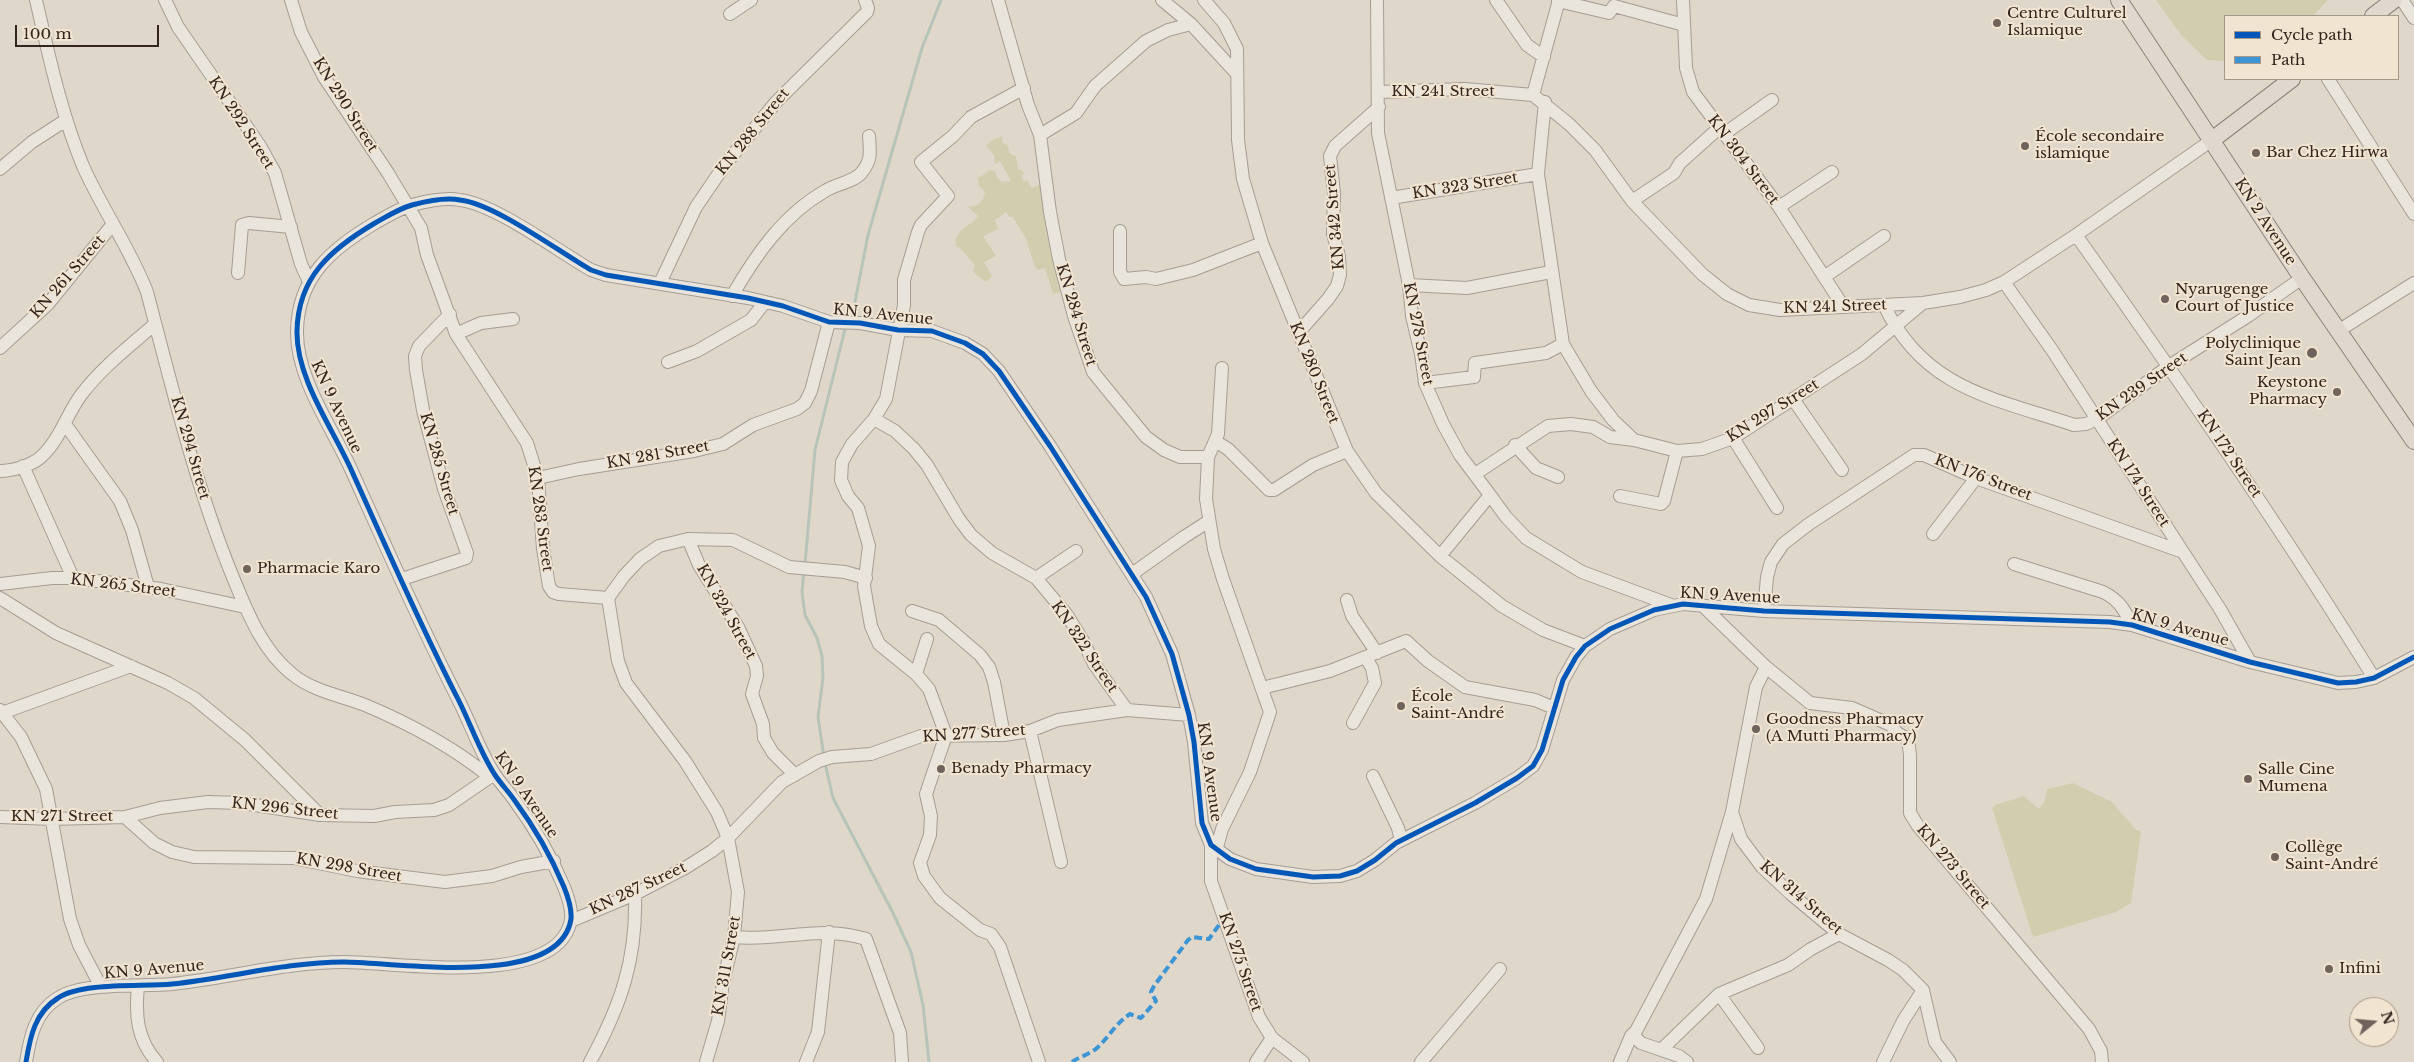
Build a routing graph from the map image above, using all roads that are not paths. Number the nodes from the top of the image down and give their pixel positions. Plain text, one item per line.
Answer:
1 (36, 0) edge
2 (165, 0) edge
3 (291, 0) edge
4 (752, 0) edge
5 (865, 0) edge
6 (998, 0) edge
7 (1162, 0) edge
8 (1204, 0) edge
9 (1377, 0) edge
10 (1496, 0) edge
11 (1683, 0) edge
12 (2119, 0) edge
13 (2394, 0) edge
14 (2402, 0) edge
15 (1559, 1) edge
16 (730, 14) dead end
17 (2374, 15) edge
18 (2414, 18) edge
19 (1191, 24) junction
20 (1684, 25) junction
21 (1544, 57) junction
22 (1237, 74) junction
23 (2291, 80) edge
24 (2329, 80) edge
25 (1024, 88) junction
26 (1379, 92) junction
27 (1534, 95) junction
28 (1772, 100) dead end
29 (1545, 102) junction
30 (1379, 107) junction
31 (66, 120) junction
32 (1722, 131) junction
33 (1040, 135) junction
34 (869, 136) dead end
35 (2212, 140) junction
36 (0, 169) edge
37 (1832, 172) dead end
38 (1538, 174) junction
39 (1391, 198) junction
40 (1632, 201) junction
41 (407, 207) junction
42 (1779, 207) junction
43 (2414, 214) edge
44 (113, 224) junction
45 (291, 227) junction
46 (1120, 231) dead end
47 (2076, 235) junction
48 (1884, 236) dead end
49 (1262, 243) junction
50 (1551, 272) junction
51 (238, 273) dead end
52 (1824, 277) junction
53 (2302, 278) junction
54 (309, 282) junction
55 (2004, 282) junction
56 (2414, 282) edge
57 (660, 283) junction
58 (1408, 285) junction
59 (732, 296) junction
60 (765, 302) junction
61 (1923, 303) junction
62 (1884, 304) junction
63 (1843, 306) junction
64 (450, 314) junction
65 (513, 319) dead end
66 (829, 322) junction
67 (156, 324) junction
68 (1895, 328) junction
69 (898, 330) junction
70 (2338, 331) junction
71 (1298, 333) junction
72 (456, 334) junction
73 (1563, 344) junction
74 (0, 348) edge
75 (668, 362) dead end
76 (2169, 366) junction
77 (1222, 368) dead end
78 (1425, 383) junction
79 (1793, 399) junction
80 (874, 419) junction
81 (2096, 419) junction
82 (65, 424) junction
83 (1733, 438) junction
84 (1634, 440) junction
85 (1215, 441) junction
86 (2414, 441) edge
87 (1515, 446) junction
88 (1347, 451) junction
89 (1677, 451) junction
90 (1208, 457) junction
91 (23, 466) junction
92 (1842, 470) dead end
93 (0, 471) edge
94 (1475, 474) junction
95 (1558, 476) dead end
96 (538, 478) junction
97 (1976, 478) junction
98 (1490, 495) junction
99 (1620, 496) dead end
100 (1777, 508) dead end
101 (1210, 521) junction
102 (1933, 534) dead end
103 (688, 539) junction
104 (1076, 551) dead end
105 (2183, 552) junction
106 (1440, 556) junction
107 (2014, 564) dead end
108 (1132, 574) junction
109 (73, 578) junction
110 (866, 578) junction
111 (1036, 578) junction
112 (402, 579) junction
113 (0, 584) edge
114 (148, 587) junction
115 (0, 598) edge
116 (608, 598) junction
117 (1347, 600) dead end
118 (1671, 605) junction
119 (1702, 605) junction
120 (245, 607) junction
121 (912, 611) dead end
122 (1764, 611) junction
123 (2132, 625) junction
124 (927, 639) dead end
125 (1585, 646) junction
126 (1371, 655) junction
127 (2414, 657) edge
128 (2250, 662) junction
129 (131, 666) junction
130 (1766, 667) junction
131 (916, 674) junction
132 (2374, 678) junction
133 (1262, 688) junction
134 (1554, 708) junction
135 (1127, 710) junction
136 (1, 712) edge
137 (1189, 715) junction
138 (1352, 723) dead end
139 (1030, 731) junction
140 (946, 735) junction
141 (1004, 735) junction
142 (795, 775) junction
143 (1373, 776) dead end
144 (493, 777) junction
145 (1732, 812) junction
146 (320, 815) junction
147 (0, 817) edge
148 (125, 817) junction
149 (52, 819) junction
150 (728, 838) junction
151 (1401, 840) junction
152 (1213, 848) junction
153 (554, 862) junction
154 (1061, 862) dead end
155 (635, 894) junction
156 (571, 921) junction
157 (829, 932) junction
158 (1839, 934) junction
159 (734, 937) junction
160 (1500, 968) dead end
161 (138, 986) junction
162 (100, 987) junction
163 (1923, 990) junction
164 (1719, 994) junction
165 (1631, 1036) junction
166 (1272, 1038) junction
167 (1758, 1048) dead end
168 (1662, 1049) junction
169 (1297, 1060) edge
170 (26, 1062) edge
171 (156, 1062) edge
172 (590, 1062) edge
173 (706, 1062) edge
174 (806, 1062) edge
175 (902, 1062) edge
176 (1039, 1062) edge
177 (1256, 1062) edge
178 (1421, 1062) edge
179 (1620, 1062) edge
180 (1687, 1062) edge
181 (1883, 1062) edge
182 (1950, 1062) edge
183 (2102, 1062) edge

1 - 31 street, KN 294 Street
2 - 45 street, KN 292 Street
3 - 41 street, KN 290 Street
4 - 16 street
5 - 57 street, KN 288 Street
6 - 25 street, KN 284 Street
7 - 19 street
8 - 22 street, KN 280 Street
9 - 26 street, KN 278 Street
10 - 21 street
11 - 20 street, KN 304 Street
12 - 35 main road, KN 2 Avenue
13 - 17 main road
14 - 18 street
15 - 20 street
15 - 21 street
19 - 22 street
19 - 33 street
20 - 32 street, KN 304 Street
21 - 27 street
22 - 49 street, KN 280 Street
23 - 35 main road
24 - 43 street
25 - 33 street, KN 284 Street
25 - 69 street
26 - 27 street, KN 241 Street
26 - 30 street, KN 278 Street
27 - 29 street, KN 241 Street
28 - 32 street
29 - 38 street, KN 297 Street
29 - 40 street, KN 241 Street
30 - 39 street, KN 278 Street
30 - 71 street, KN 342 Street
31 - 36 street
31 - 44 street, KN 294 Street
32 - 40 street
32 - 42 street, KN 304 Street
33 - 90 street, KN 284 Street
34 - 59 street
35 - 47 street, KN 241 Street
35 - 53 main road, KN 2 Avenue
37 - 42 street
38 - 39 street, KN 323 Street
38 - 50 street, KN 297 Street
39 - 58 street, KN 278 Street
40 - 63 street, KN 241 Street
41 - 54 street, KN 9 Avenue
41 - 57 street, KN 9 Avenue
41 - 64 street, KN 283 Street
42 - 52 street, KN 304 Street
44 - 67 street, KN 294 Street
44 - 74 street, KN 261 Street
45 - 51 street
45 - 54 street, KN 292 Street
46 - 49 street
47 - 55 street, KN 241 Street
47 - 76 street, KN 172 Street
48 - 52 street
49 - 71 street, KN 280 Street
50 - 58 street
50 - 73 street, KN 297 Street
52 - 63 street, KN 304 Street
53 - 70 main road, KN 2 Avenue
53 - 76 street, KN 239 Street
54 - 112 street, KN 9 Avenue
55 - 61 street, KN 241 Street
55 - 81 street, KN 174 Street
56 - 70 street
57 - 59 street, KN 9 Avenue
58 - 78 street, KN 278 Street
59 - 60 street, KN 9 Avenue
60 - 66 street, KN 9 Avenue
60 - 75 street
61 - 62 street, KN 241 Street
61 - 68 street, KN 297 Street
62 - 63 street, KN 241 Street
62 - 68 street, KN 239 Street
64 - 72 street, KN 283 Street
64 - 112 street, KN 285 Street
65 - 72 street
66 - 69 street, KN 9 Avenue
66 - 96 street, KN 281 Street
67 - 82 street
67 - 120 street, KN 294 Street
68 - 79 street, KN 297 Street
68 - 81 street, KN 239 Street
69 - 80 street
69 - 108 street, KN 9 Avenue
70 - 86 main road, KN 2 Avenue
71 - 88 street, KN 280 Street
72 - 96 street, KN 283 Street
73 - 78 street
73 - 84 street, KN 297 Street
76 - 81 street, KN 239 Street
76 - 132 street, KN 172 Street
77 - 85 street
78 - 94 street, KN 278 Street
79 - 83 street, KN 297 Street
79 - 92 street
80 - 110 street
80 - 111 street, KN 322 Street
81 - 105 street, KN 174 Street
82 - 91 street
82 - 114 street
83 - 89 street, KN 297 Street
83 - 100 street
84 - 87 street
84 - 89 street, KN 297 Street
85 - 88 street
85 - 90 street
87 - 94 street
87 - 95 street
88 - 106 street, KN 280 Street
89 - 99 street
90 - 101 street
91 - 93 street
91 - 109 street
94 - 98 street, KN 278 Street
96 - 116 street, KN 283 Street
97 - 102 street
97 - 105 street, KN 176 Street
97 - 122 street, KN 176 Street
98 - 106 street
98 - 118 street, KN 278 Street
101 - 108 street
101 - 133 street
103 - 110 street
103 - 116 street
103 - 142 street, KN 324 Street
104 - 111 street
105 - 128 street, KN 174 Street
106 - 125 street, KN 280 Street
107 - 123 street
108 - 137 street, KN 9 Avenue
109 - 113 street, KN 265 Street
109 - 114 street, KN 265 Street
110 - 131 street
111 - 135 street, KN 322 Street
112 - 144 street, KN 9 Avenue
114 - 120 street, KN 265 Street
115 - 129 street
116 - 150 street
117 - 126 street
118 - 119 street, KN 9 Avenue
118 - 125 street, KN 9 Avenue
119 - 122 street, KN 9 Avenue
119 - 130 street, KN 273 Street
120 - 144 street, KN 294 Street
121 - 141 street
122 - 123 street, KN 9 Avenue
123 - 128 street, KN 9 Avenue
124 - 131 street
125 - 134 street, KN 9 Avenue
126 - 133 street
126 - 134 street
126 - 138 street
127 - 132 street, KN 9 Avenue
128 - 132 street, KN 9 Avenue
129 - 136 street
129 - 146 street
130 - 145 street
130 - 183 street, KN 273 Street
131 - 140 street
133 - 152 street
134 - 151 street, KN 9 Avenue
135 - 137 street, KN 277 Street
135 - 139 street, KN 277 Street
136 - 149 street
137 - 152 street, KN 9 Avenue
139 - 141 street, KN 277 Street
139 - 154 street
140 - 141 street, KN 277 Street
140 - 142 street, KN 277 Street
140 - 176 street
142 - 150 street, KN 277 Street
143 - 151 street
144 - 146 street, KN 296 Street
144 - 153 street, KN 9 Avenue
145 - 158 street, KN 314 Street
145 - 165 street
146 - 148 street, KN 296 Street
147 - 149 street, KN 271 Street
148 - 149 street, KN 271 Street
148 - 153 street, KN 298 Street
149 - 162 street
150 - 155 street, KN 287 Street
150 - 159 street, KN 311 Street
151 - 152 street, KN 9 Avenue
152 - 166 street, KN 275 Street
153 - 156 street, KN 9 Avenue
155 - 156 street, KN 287 Street
155 - 172 street
156 - 161 street, KN 9 Avenue
157 - 159 street
157 - 174 street
157 - 175 street
158 - 163 street, KN 314 Street
158 - 164 street
159 - 173 street, KN 311 Street
160 - 178 street
161 - 162 street, KN 9 Avenue
161 - 171 street
162 - 170 street, KN 9 Avenue
163 - 181 street
163 - 182 street
164 - 167 street
164 - 168 street
165 - 168 street
165 - 179 street
166 - 169 street, KN 275 Street
166 - 177 street
168 - 180 street

